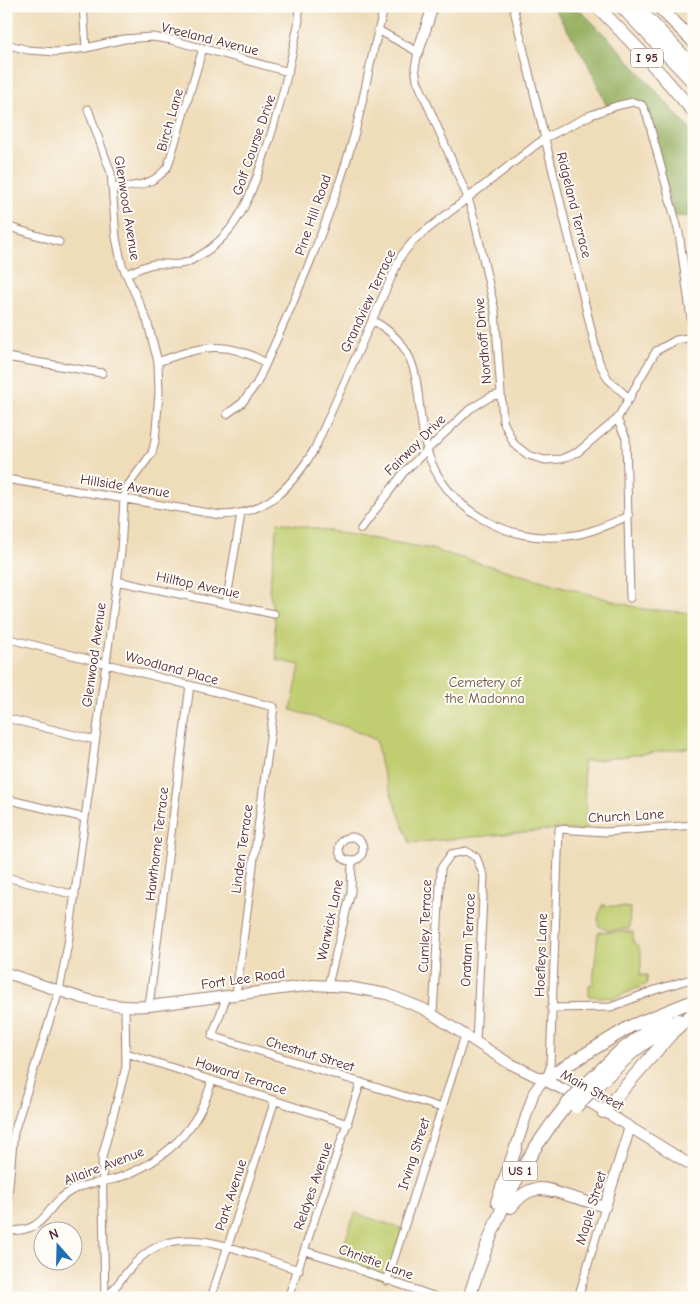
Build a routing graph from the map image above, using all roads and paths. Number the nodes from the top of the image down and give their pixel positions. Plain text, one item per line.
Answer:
1 (83, 6) edge
2 (298, 6) edge
3 (385, 6) edge
4 (433, 6) edge
5 (513, 6) edge
6 (597, 6) edge
7 (621, 6) edge
8 (636, 6) edge
9 (658, 6) edge
10 (378, 30) junction
11 (694, 42) edge
12 (6, 44) edge
13 (86, 48) junction
14 (203, 48) junction
15 (418, 52) junction
16 (694, 66) edge
17 (289, 72) junction
18 (694, 83) edge
19 (88, 109) dead end
20 (694, 112) edge
21 (545, 138) junction
22 (113, 188) junction
23 (468, 198) junction
24 (6, 226) edge
25 (59, 242) dead end
26 (126, 274) junction
27 (372, 320) junction
28 (694, 338) edge
29 (6, 357) edge
30 (158, 362) junction
31 (266, 363) junction
32 (102, 373) dead end
33 (500, 394) junction
34 (630, 399) junction
35 (227, 414) dead end
36 (617, 419) junction
37 (427, 450) junction
38 (6, 479) edge
39 (124, 498) junction
40 (241, 514) junction
41 (629, 516) junction
42 (361, 529) dead end
43 (117, 581) junction
44 (630, 598) dead end
45 (226, 604) junction
46 (274, 614) dead end
47 (6, 638) edge
48 (106, 663) junction
49 (190, 685) junction
50 (274, 707) joint
51 (6, 718) edge
52 (95, 740) junction
53 (6, 799) edge
54 (85, 818) junction
55 (694, 824) edge
56 (559, 830) joint
57 (462, 850) joint
58 (352, 861) dead end
59 (6, 877) edge
60 (75, 895) junction
61 (6, 973) edge
62 (694, 978) edge
63 (328, 985) junction
64 (59, 991) junction
65 (236, 994) junction
66 (224, 996) junction
67 (149, 1006) junction
68 (694, 1006) edge
69 (125, 1007) junction
70 (551, 1008) junction
71 (433, 1015) junction
72 (465, 1035) junction
73 (476, 1042) junction
74 (126, 1053) junction
75 (212, 1080) junction
76 (544, 1080) junction
77 (361, 1082) junction
78 (275, 1100) junction
79 (572, 1105) junction
80 (442, 1108) junction
81 (603, 1112) junction
82 (348, 1124) junction
83 (630, 1127) junction
84 (6, 1130) edge
85 (14, 1132) junction
86 (516, 1147) joint
87 (694, 1167) edge
88 (101, 1181) junction
89 (552, 1191) joint
90 (511, 1207) junction
91 (605, 1207) junction
92 (6, 1216) edge
93 (6, 1231) edge
94 (486, 1246) junction
95 (227, 1247) junction
96 (305, 1251) junction
97 (299, 1270) junction
98 (387, 1280) junction
99 (106, 1298) edge
100 (211, 1298) edge
101 (288, 1298) edge
102 (439, 1298) edge
103 (469, 1298) edge
104 (478, 1298) edge
105 (578, 1298) edge

1 - 13 street
2 - 17 street, Golf Course Drive
3 - 10 street, Pine Hill Road
4 - 15 main road
5 - 21 street, Ridgeland Terrace
6 - 20 highway, I 95
7 - 18 highway, I 95
8 - 16 highway, I 95
9 - 11 highway
10 - 15 street
10 - 31 street, Pine Hill Road
12 - 13 street, Vreeland Avenue
13 - 14 street, Vreeland Avenue
14 - 17 street, Vreeland Avenue
14 - 22 street, Birch Lane
15 - 23 street, Nordhoff Drive
17 - 26 street, Golf Course Drive
19 - 22 street, Glenwood Avenue
21 - 23 street, Grandview Terrace
21 - 28 street, Grandview Terrace
21 - 34 street, Ridgeland Terrace
22 - 26 street, Glenwood Avenue
23 - 27 street, Grandview Terrace
23 - 33 street, Nordhoff Drive
24 - 25 street
26 - 30 street, Glenwood Avenue
27 - 37 street
27 - 40 street, Grandview Terrace
28 - 34 street, Nordhoff Drive
29 - 32 street
30 - 31 street
30 - 39 street, Glenwood Avenue
31 - 35 street, Pine Hill Road
33 - 36 street, Nordhoff Drive
33 - 37 street, Fairway Drive
34 - 36 street, Nordhoff Drive
36 - 41 street
37 - 41 street
37 - 42 street, Fairway Drive
38 - 39 street, Hillside Avenue
39 - 40 street, Hillside Avenue
39 - 43 street, Glenwood Avenue
40 - 45 street
41 - 44 street
43 - 45 street, Hilltop Avenue
43 - 48 street, Glenwood Avenue
45 - 46 street, Hilltop Avenue
47 - 48 street, Woodland Place
48 - 49 street, Woodland Place
48 - 52 street, Glenwood Avenue
49 - 50 street, Woodland Place
49 - 67 street, Hawthorne Terrace
50 - 65 street, Linden Terrace
51 - 52 street
52 - 54 street, Glenwood Avenue
53 - 54 street
54 - 60 street, Glenwood Avenue
55 - 56 street, Church Lane
56 - 70 street, Hoefleys Lane
57 - 71 street, Cumley Terrace
57 - 73 street, Oratam Terrace
58 - 63 street, Warwick Lane
59 - 60 street
60 - 64 street, Glenwood Avenue
61 - 64 main road, Fort Lee Road
62 - 70 street
63 - 65 main road, Fort Lee Road
63 - 71 main road, Fort Lee Road
64 - 69 main road, Fort Lee Road
64 - 85 street, Glenwood Avenue
65 - 66 main road, Fort Lee Road
66 - 67 main road, Fort Lee Road
66 - 77 street, Chestnut Street
67 - 69 main road, Fort Lee Road
68 - 76 highway
68 - 79 highway, US 1, bridge
68 - 81 highway
69 - 74 street
70 - 76 street, Hoefleys Lane
71 - 72 main road, Fort Lee Road
72 - 73 main road, Fort Lee Road
72 - 80 street, Irving Street
73 - 76 main road, Main Street
74 - 75 street, Howard Terrace
74 - 88 street
75 - 78 street, Howard Terrace
75 - 88 street, Allaire Avenue
76 - 81 main road, Main Street
76 - 86 main road
77 - 80 street, Chestnut Street
77 - 82 street, Reldyes Avenue
78 - 82 street, Howard Terrace
78 - 95 street, Park Avenue
79 - 90 highway, US 1
79 - 94 highway, US 1
80 - 98 street, Irving Street
81 - 83 main road, Main Street
82 - 96 street, Reldyes Avenue
83 - 87 main road, Main Street
83 - 91 main road, Maple Street
84 - 85 street
85 - 92 street, Glenwood Avenue
86 - 94 highway
88 - 93 street, Allaire Avenue
88 - 99 street
89 - 90 highway
89 - 91 main road
90 - 104 highway, US 1
91 - 105 street, Maple Street
94 - 103 highway, US 1
95 - 97 street
95 - 99 street
95 - 100 street, Park Avenue
96 - 97 street, Reldyes Avenue
96 - 98 street, Christie Lane
97 - 101 street, Reldyes Avenue
98 - 102 street, Christie Lane

